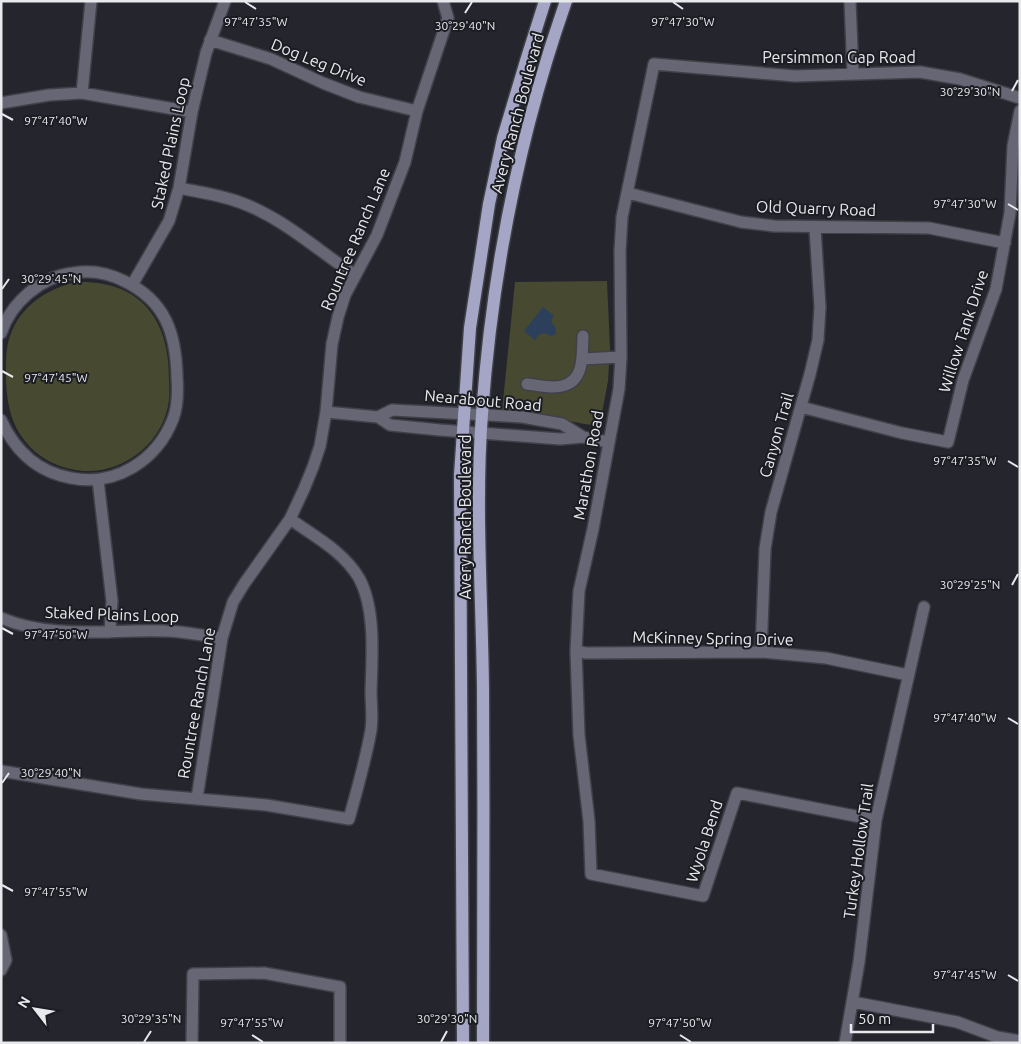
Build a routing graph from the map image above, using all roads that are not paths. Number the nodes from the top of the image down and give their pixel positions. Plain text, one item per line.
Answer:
1 (91, 1) edge
2 (225, 1) edge
3 (443, 1) edge
4 (545, 1) edge
5 (566, 1) edge
6 (850, 1) edge
7 (210, 40) junction
8 (654, 64) joint
9 (853, 74) junction
10 (82, 93) junction
11 (1020, 98) edge
12 (1, 104) edge
13 (417, 111) junction
14 (1020, 111) edge
15 (192, 112) junction
16 (179, 188) junction
17 (628, 193) junction
18 (815, 228) junction
19 (1005, 243) junction
20 (355, 275) junction
21 (132, 285) junction
22 (1, 334) edge
23 (583, 336) dead end
24 (620, 358) junction
25 (582, 359) junction
26 (527, 384) dead end
27 (801, 407) junction
28 (326, 412) junction
29 (464, 414) junction
30 (482, 415) junction
31 (378, 417) junction
32 (1, 420) edge
33 (462, 431) junction
34 (481, 433) junction
35 (583, 437) junction
36 (608, 442) junction
37 (98, 480) junction
38 (290, 519) junction
39 (924, 607) dead end
40 (1, 618) edge
41 (110, 632) junction
42 (222, 638) junction
43 (576, 651) junction
44 (761, 652) junction
45 (908, 675) junction
46 (1, 771) edge
47 (197, 798) junction
48 (876, 820) junction
49 (591, 874) joint
50 (1, 935) edge
51 (1, 970) edge
52 (853, 1002) junction
53 (1020, 1042) edge
54 (192, 1043) edge
55 (340, 1043) edge
56 (463, 1043) edge
57 (483, 1043) edge
58 (844, 1043) edge

1 - 10 street
2 - 7 street, Staked Plains Loop
3 - 13 street, Rountree Ranch Lane
4 - 29 main road, Avery Ranch Boulevard
5 - 30 main road, Avery Ranch Boulevard
6 - 9 street
7 - 13 street, Dog Leg Drive
7 - 15 street, Staked Plains Loop
8 - 9 street, Persimmon Gap Road
8 - 17 street, Marathon Road
9 - 11 street, Persimmon Gap Road
10 - 12 street
10 - 15 street
13 - 20 street, Rountree Ranch Lane
14 - 19 street, Willow Tank Drive
15 - 16 street, Staked Plains Loop
16 - 20 street
16 - 21 street, Staked Plains Loop
17 - 18 street, Old Quarry Road
17 - 24 street, Marathon Road
18 - 19 street, Old Quarry Road
18 - 27 street, Canyon Trail
19 - 27 street, Willow Tank Drive
20 - 28 street, Rountree Ranch Lane
21 - 22 street
21 - 37 street
23 - 25 street
24 - 25 street
24 - 36 street, Marathon Road
25 - 26 street
27 - 44 street, Canyon Trail
28 - 31 street, Nearabout Road
28 - 38 street, Rountree Ranch Lane
29 - 30 street, Nearabout Road
29 - 31 street, Nearabout Road
29 - 33 main road, Avery Ranch Boulevard
30 - 34 main road, Avery Ranch Boulevard
30 - 35 street, Nearabout Road
31 - 33 street, Nearabout Road
32 - 37 street
33 - 34 street, Nearabout Road
33 - 56 main road, Avery Ranch Boulevard
34 - 35 street, Nearabout Road
34 - 57 main road, Avery Ranch Boulevard
35 - 36 street, Nearabout Road
36 - 43 street, Marathon Road
37 - 41 street
38 - 42 street, Rountree Ranch Lane
38 - 47 street
39 - 45 street, Turkey Hollow Trail
40 - 41 street, Staked Plains Loop
41 - 42 street, Staked Plains Loop
42 - 47 street, Rountree Ranch Lane
43 - 44 street, McKinney Spring Drive
43 - 49 street, Marathon Road
44 - 45 street, McKinney Spring Drive
45 - 48 street, Turkey Hollow Trail
46 - 47 street
48 - 49 street, Wyola Bend
48 - 52 street, Turkey Hollow Trail
50 - 51 street
52 - 53 street
52 - 58 street, Turkey Hollow Trail
54 - 55 street

